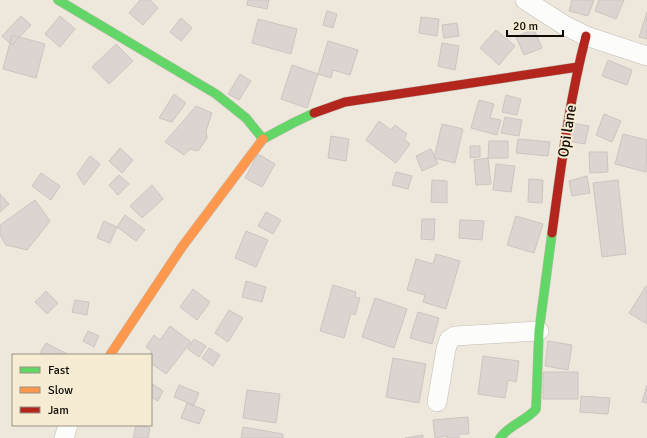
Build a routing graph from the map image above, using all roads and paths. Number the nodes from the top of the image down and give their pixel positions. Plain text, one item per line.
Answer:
1 (58, 0) edge
2 (525, 0) edge
3 (586, 36) junction
4 (647, 56) edge
5 (578, 67) junction
6 (264, 139) junction
7 (539, 331) junction
8 (111, 354) edge
9 (437, 402) dead end
10 (68, 426) edge
11 (64, 438) edge
12 (500, 438) edge

1 - 6 street
2 - 3 street
3 - 4 street
3 - 5 street, Opi lane
5 - 6 street
5 - 7 street, Opi lane
6 - 8 street
7 - 9 street
7 - 12 street, Opi lane
10 - 11 street

